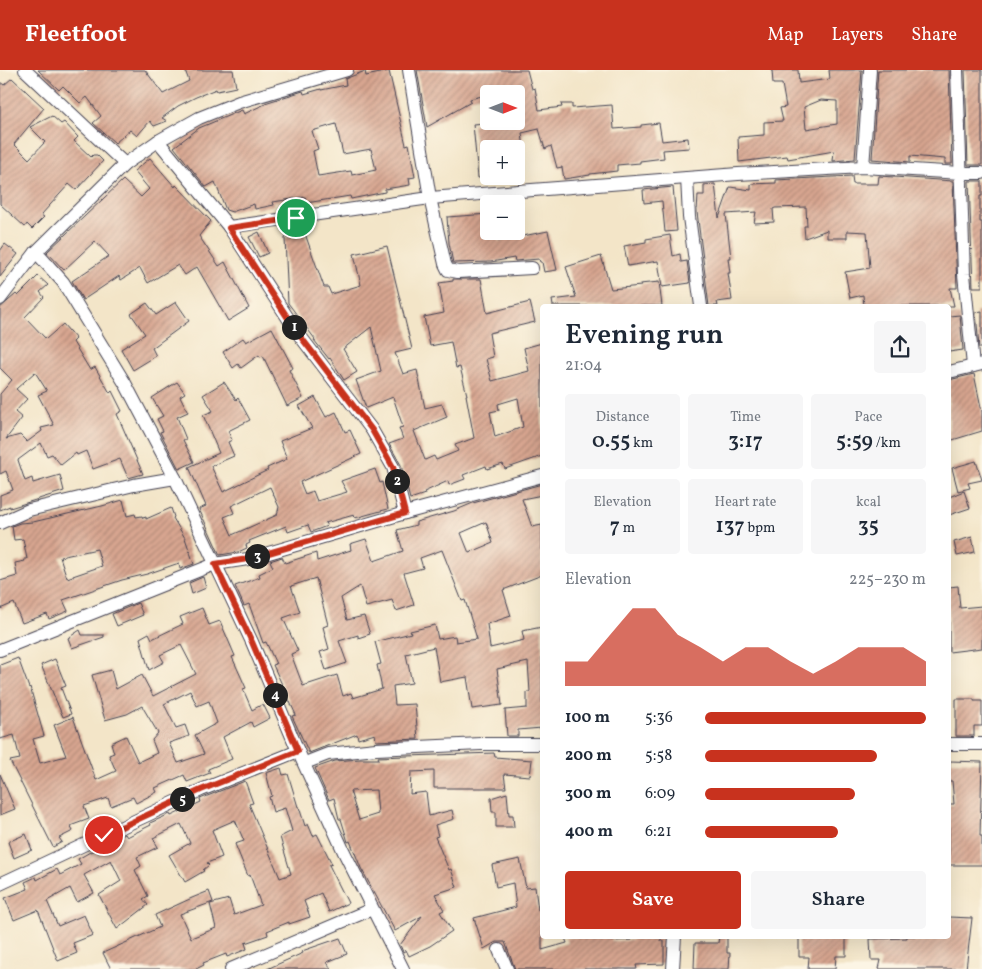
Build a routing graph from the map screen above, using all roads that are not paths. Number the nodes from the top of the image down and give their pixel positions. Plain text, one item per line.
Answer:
1 (25, 70) edge
2 (348, 70) edge
3 (409, 70) edge
4 (870, 70) edge
5 (957, 70) edge
6 (158, 141) junction
7 (124, 164) junction
8 (863, 167) junction
9 (961, 173) junction
10 (982, 173) edge
11 (687, 178) junction
12 (430, 198) junction
13 (229, 228) junction
14 (36, 252) junction
15 (532, 268) dead end
16 (1, 295) edge
17 (701, 304) edge
18 (978, 365) edge
19 (951, 372) edge
20 (540, 477) edge
21 (175, 478) junction
22 (405, 513) junction
23 (0, 523) edge
24 (215, 564) junction
25 (0, 650) edge
26 (540, 744) edge
27 (951, 744) edge
28 (982, 744) edge
29 (298, 751) junction
30 (305, 763) junction
31 (0, 884) edge
32 (372, 909) junction
33 (675, 939) edge
34 (499, 950) dead end
35 (231, 969) edge
36 (403, 969) edge
37 (506, 969) edge
38 (673, 969) edge

1 - 7 street
2 - 6 street
3 - 12 street
4 - 8 street
5 - 9 street
6 - 7 street
6 - 13 street
7 - 14 street
8 - 9 street
8 - 11 street
9 - 10 street
9 - 18 street
11 - 12 street
11 - 17 street
12 - 13 street
12 - 15 street
13 - 22 street
14 - 16 street
14 - 21 street
18 - 19 street
20 - 22 street
21 - 23 street
21 - 24 street
22 - 24 street
24 - 25 street
24 - 29 street
26 - 30 street
27 - 28 street
29 - 30 street
29 - 31 street
30 - 32 street
32 - 35 street
32 - 36 street
33 - 38 street
34 - 37 street

